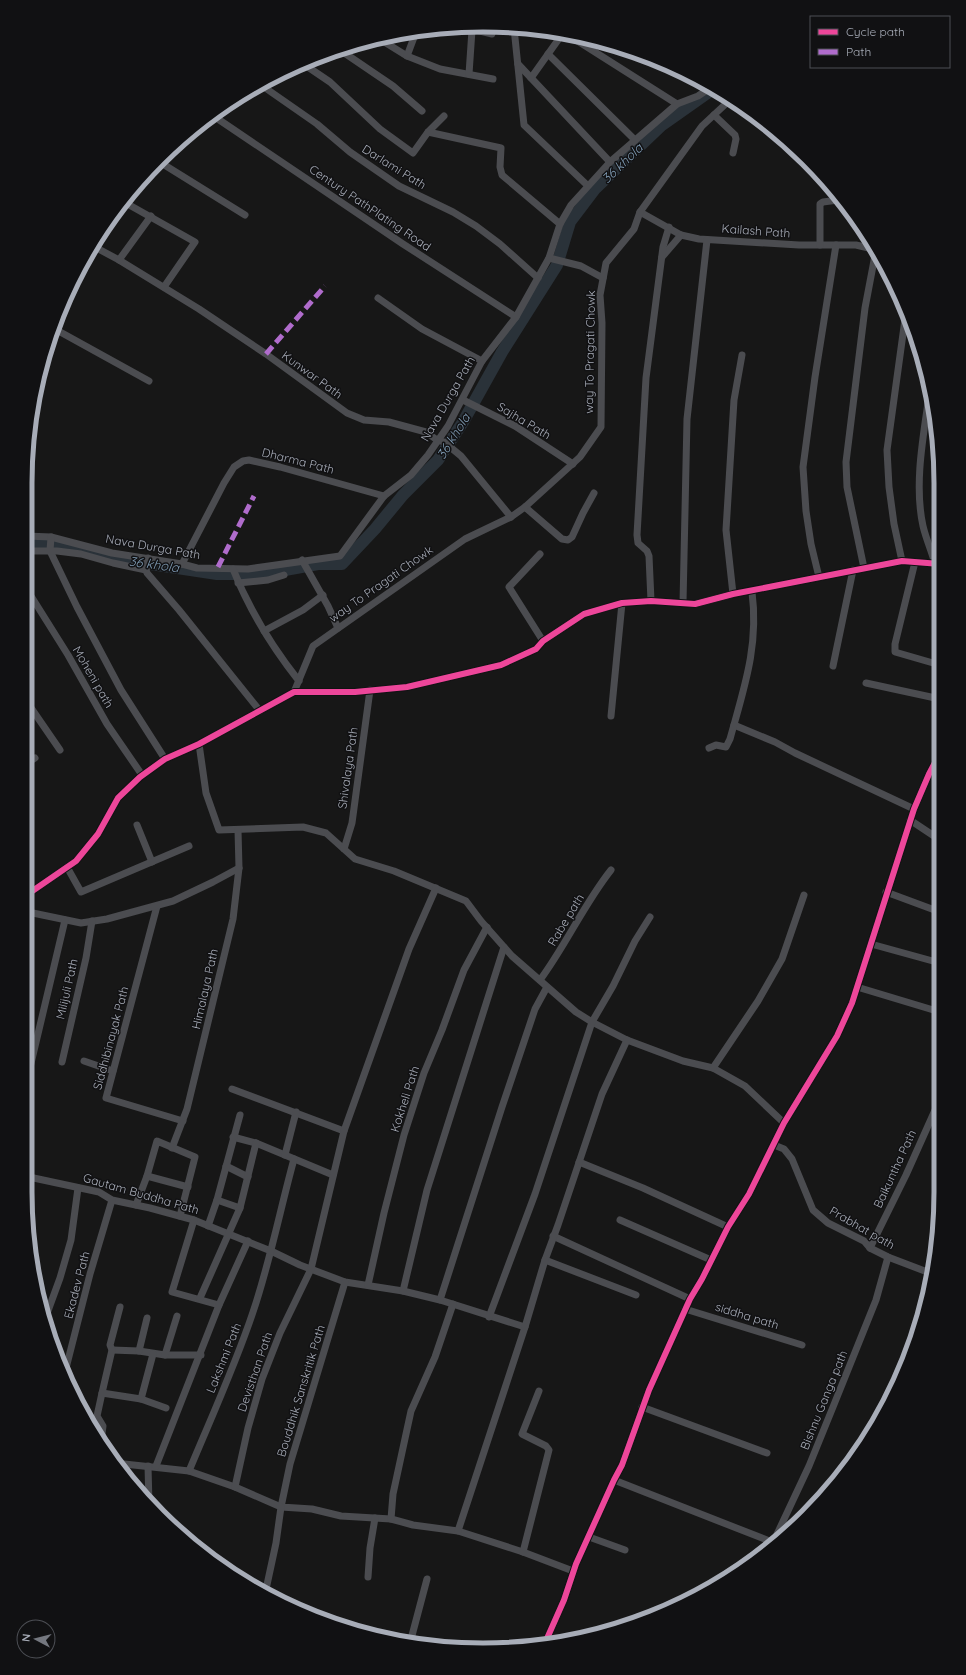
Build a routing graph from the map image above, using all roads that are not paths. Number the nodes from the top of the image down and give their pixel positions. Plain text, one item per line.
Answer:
1 (472, 32) edge
2 (482, 32) edge
3 (515, 33) edge
4 (492, 34) dead end
5 (414, 38) edge
6 (559, 39) edge
7 (386, 43) edge
8 (580, 43) edge
9 (345, 54) edge
10 (548, 54) junction
11 (407, 56) junction
12 (518, 64) junction
13 (308, 67) edge
14 (469, 74) junction
15 (531, 78) junction
16 (493, 79) dead end
17 (266, 88) edge
18 (706, 91) edge
19 (726, 103) edge
20 (677, 104) junction
21 (422, 111) dead end
22 (714, 115) junction
23 (444, 116) dead end
24 (217, 118) edge
25 (428, 132) junction
26 (636, 140) junction
27 (733, 153) dead end
28 (610, 162) junction
29 (164, 164) edge
30 (587, 186) junction
31 (834, 200) edge
32 (128, 204) edge
33 (640, 212) junction
34 (245, 215) dead end
35 (151, 216) junction
36 (560, 224) junction
37 (669, 227) junction
38 (681, 235) junction
39 (708, 240) junction
40 (820, 245) junction
41 (836, 245) junction
42 (97, 248) edge
43 (868, 248) edge
44 (662, 257) junction
45 (549, 258) junction
46 (874, 259) edge
47 (119, 260) junction
48 (538, 278) junction
49 (603, 278) junction
50 (164, 287) junction
51 (378, 298) dead end
52 (516, 317) junction
53 (905, 323) edge
54 (58, 331) edge
55 (742, 355) dead end
56 (482, 361) junction
57 (149, 381) dead end
58 (463, 400) junction
59 (927, 408) edge
60 (437, 440) junction
61 (573, 464) junction
62 (594, 493) dead end
63 (384, 496) junction
64 (525, 507) junction
65 (510, 517) junction
66 (32, 536) edge
67 (51, 537) junction
68 (32, 551) edge
69 (50, 551) junction
70 (540, 554) dead end
71 (934, 554) edge
72 (148, 558) junction
73 (302, 560) junction
74 (902, 561) junction
75 (915, 562) junction
76 (182, 564) junction
77 (934, 564) edge
78 (864, 568) junction
79 (233, 569) junction
80 (146, 570) junction
81 (853, 570) junction
82 (284, 575) dead end
83 (819, 577) junction
84 (238, 583) junction
85 (752, 592) junction
86 (733, 594) junction
87 (322, 596) junction
88 (32, 598) edge
89 (652, 601) junction
90 (622, 603) junction
91 (683, 603) junction
92 (338, 628) junction
93 (264, 631) junction
94 (543, 642) junction
95 (934, 663) edge
96 (832, 666) dead end
97 (299, 681) junction
98 (866, 683) dead end
99 (370, 690) junction
100 (294, 692) junction
101 (934, 698) edge
102 (32, 709) edge
103 (260, 711) junction
104 (611, 716) dead end
105 (734, 725) junction
106 (199, 744) junction
107 (709, 748) dead end
108 (60, 750) dead end
109 (164, 759) junction
110 (934, 771) edge
111 (142, 776) junction
112 (914, 809) junction
113 (910, 820) junction
114 (137, 825) dead end
115 (238, 830) junction
116 (934, 836) edge
117 (189, 846) dead end
118 (344, 849) junction
119 (152, 862) junction
120 (67, 867) junction
121 (239, 868) junction
122 (611, 870) dead end
123 (436, 888) junction
124 (32, 891) edge
125 (886, 892) junction
126 (804, 895) dead end
127 (157, 906) junction
128 (934, 910) edge
129 (32, 913) edge
130 (650, 917) dead end
131 (65, 920) junction
132 (92, 921) junction
133 (486, 927) junction
134 (871, 944) junction
135 (504, 947) junction
136 (934, 960) edge
137 (540, 980) junction
138 (547, 987) junction
139 (857, 987) junction
140 (934, 1010) edge
141 (592, 1022) junction
142 (627, 1040) junction
143 (32, 1059) edge
144 (84, 1061) dead end
145 (62, 1062) dead end
146 (713, 1068) junction
147 (113, 1071) junction
148 (232, 1089) dead end
149 (296, 1112) junction
150 (934, 1112) edge
151 (240, 1115) dead end
152 (183, 1121) junction
153 (784, 1124) junction
154 (344, 1131) junction
155 (233, 1137) junction
156 (256, 1143) junction
157 (774, 1145) junction
158 (172, 1148) junction
159 (285, 1155) junction
160 (294, 1159) junction
161 (579, 1162) junction
162 (226, 1166) junction
163 (333, 1175) junction
164 (147, 1176) junction
165 (248, 1177) junction
166 (32, 1178) edge
167 (188, 1187) junction
168 (78, 1188) junction
169 (112, 1200) junction
170 (217, 1200) junction
171 (136, 1205) junction
172 (240, 1208) junction
173 (180, 1216) junction
174 (194, 1220) junction
175 (620, 1220) dead end
176 (208, 1226) junction
177 (728, 1227) junction
178 (228, 1234) junction
179 (553, 1236) junction
180 (248, 1242) junction
181 (870, 1248) junction
182 (271, 1251) junction
183 (888, 1257) junction
184 (545, 1260) junction
185 (711, 1260) junction
186 (311, 1269) junction
187 (926, 1272) edge
188 (346, 1282) junction
189 (368, 1285) junction
190 (403, 1291) junction
191 (636, 1295) dead end
192 (200, 1298) junction
193 (690, 1299) junction
194 (440, 1300) junction
195 (453, 1304) junction
196 (220, 1305) junction
197 (120, 1307) dead end
198 (685, 1309) junction
199 (48, 1311) edge
200 (177, 1316) dead end
201 (489, 1317) junction
202 (147, 1318) dead end
203 (525, 1327) junction
204 (802, 1345) dead end
205 (112, 1350) junction
206 (139, 1352) junction
207 (154, 1354) junction
208 (165, 1355) junction
209 (201, 1355) junction
210 (67, 1366) edge
211 (539, 1390) dead end
212 (102, 1393) junction
213 (141, 1399) junction
214 (642, 1407) junction
215 (166, 1408) dead end
216 (102, 1434) edge
217 (767, 1453) dead end
218 (123, 1464) edge
219 (152, 1466) junction
220 (189, 1471) junction
221 (614, 1480) junction
222 (235, 1488) junction
223 (150, 1495) edge
224 (281, 1507) junction
225 (375, 1518) junction
226 (391, 1520) junction
227 (458, 1531) junction
228 (777, 1534) edge
229 (589, 1537) junction
230 (767, 1542) edge
231 (625, 1550) dead end
232 (523, 1552) junction
233 (574, 1571) junction
234 (368, 1577) dead end
235 (427, 1579) dead end
236 (266, 1588) edge
237 (412, 1637) edge
238 (548, 1638) edge

1 - 14 street
2 - 4 street
3 - 12 street
5 - 11 street
6 - 10 street
7 - 11 street
8 - 20 street
9 - 21 street
10 - 15 street
10 - 26 street
11 - 14 street
12 - 15 street
12 - 30 street
13 - 25 street
14 - 16 street
15 - 28 street
17 - 48 street, Darlami Path
18 - 20 street, Nava Durga Path
19 - 22 street, way To Pragati Chowk
20 - 26 street, Nava Durga Path
22 - 27 street
22 - 33 street, way To Pragati Chowk
23 - 25 street
24 - 52 street, Century PathPlating Road
25 - 36 street
26 - 28 street, Nava Durga Path
28 - 30 street, Nava Durga Path
29 - 34 street
30 - 36 street, Nava Durga Path
31 - 40 street
32 - 35 street
33 - 37 street, Kailash Path
33 - 49 street, way To Pragati Chowk
35 - 47 street
35 - 50 street
36 - 45 street, Nava Durga Path
37 - 38 street, Kailash Path
37 - 44 street
38 - 39 street, Kailash Path
38 - 44 street
39 - 40 street, Kailash Path
39 - 91 street
40 - 41 street, Kailash Path
41 - 43 street, Kailash Path
41 - 83 street
42 - 47 street, Kunwar Path
44 - 89 street
45 - 48 street, Nava Durga Path
45 - 49 street
46 - 78 street
47 - 50 street, Kunwar Path
48 - 52 street, Nava Durga Path
49 - 61 street, way To Pragati Chowk
50 - 60 street, Kunwar Path
51 - 56 street
52 - 56 street, Nava Durga Path
53 - 74 street
54 - 57 street
55 - 86 street
56 - 58 street, Nava Durga Path
58 - 60 street, Nava Durga Path
58 - 61 street, Sajha Path
59 - 71 street
60 - 63 street, Nava Durga Path
60 - 65 street, Kunwar Path
61 - 64 street, way To Pragati Chowk
62 - 64 street
63 - 73 street, Nava Durga Path
63 - 76 street, Dharma Path
64 - 65 street, way To Pragati Chowk
65 - 92 street, way To Pragati Chowk
66 - 67 street, Nava Durga Path
67 - 69 street
67 - 72 street, Nava Durga Path
68 - 69 street
69 - 80 street
69 - 109 street
70 - 94 street
72 - 76 street, Nava Durga Path
72 - 80 street
73 - 79 street, Nava Durga Path
73 - 87 street
74 - 75 street
74 - 78 street
75 - 77 street
75 - 95 street
76 - 79 street, Nava Durga Path
78 - 81 street
79 - 84 street
80 - 103 street
81 - 83 street
81 - 96 street
82 - 84 street
83 - 85 street
84 - 93 street
85 - 86 street
85 - 105 street
86 - 91 street
87 - 92 street
87 - 93 street
88 - 111 street, Moheni path
89 - 90 street
89 - 91 street
90 - 94 street
90 - 104 street
92 - 97 street, way To Pragati Chowk
93 - 97 street
94 - 99 street
97 - 100 street, way To Pragati Chowk
98 - 101 street
99 - 100 street
99 - 118 street, Shivalaya Path
100 - 103 street
102 - 108 street
103 - 106 street
105 - 107 street
105 - 112 street
106 - 109 street
106 - 115 street
109 - 111 street
110 - 112 street
111 - 120 street
112 - 113 street
113 - 116 street
113 - 125 street
114 - 119 street
115 - 118 street
115 - 121 street, Himalaya Path
117 - 119 street
118 - 123 street
119 - 120 street
120 - 124 street
121 - 127 street
121 - 152 street, Himalaya Path
122 - 137 street, Rabe path
123 - 133 street
123 - 154 street, Devisthan Path
125 - 128 street
125 - 134 street
126 - 146 street
127 - 132 street
127 - 147 street, Siddhibinayak Path
129 - 131 street
130 - 141 street
131 - 132 street
131 - 143 street
132 - 145 street, Milijuli Path
133 - 135 street
133 - 189 street, Kokheli Path
134 - 136 street
134 - 139 street
135 - 137 street
135 - 190 street
137 - 138 street
138 - 141 street
138 - 194 street
139 - 140 street
139 - 153 street
141 - 142 street
141 - 201 street
142 - 146 street
142 - 161 street
144 - 147 street
146 - 153 street
147 - 152 street, Siddhibinayak Path
148 - 149 street
149 - 154 street
149 - 159 street
150 - 181 street, Baikuntha Path
151 - 155 street
152 - 158 street, Himalaya Path
153 - 157 street
154 - 163 street, Devisthan Path
155 - 156 street
155 - 162 street
156 - 159 street
156 - 165 street
157 - 177 street
157 - 181 street, Prabhat path
158 - 164 street
158 - 167 street
159 - 160 street
160 - 163 street
160 - 182 street, Lakshmi Path
161 - 177 street
161 - 179 street
162 - 165 street
162 - 170 street
163 - 186 street, Devisthan Path
164 - 167 street
164 - 171 street
165 - 172 street
166 - 168 street, Gautam Buddha Path
167 - 173 street
168 - 169 street, Gautam Buddha Path
168 - 199 street
169 - 171 street, Gautam Buddha Path
169 - 210 street, Ekadev Path
170 - 172 street
170 - 176 street
171 - 173 street, Gautam Buddha Path
172 - 178 street
173 - 174 street, Gautam Buddha Path
174 - 176 street, Gautam Buddha Path
174 - 192 street
175 - 185 street
176 - 178 street, Gautam Buddha Path
177 - 185 street
178 - 180 street, Gautam Buddha Path
178 - 192 street
179 - 184 street
179 - 193 street
180 - 182 street, Gautam Buddha Path
180 - 196 street, Lakshmi Path
181 - 183 street, Prabhat path
182 - 186 street, Gautam Buddha Path
182 - 220 street, Lakshmi Path
183 - 187 street, Prabhat path
183 - 228 street, Bishnu Ganga path
184 - 191 street
184 - 203 street
185 - 193 street
186 - 188 street, Gautam Buddha Path
186 - 222 street, Devisthan Path
188 - 189 street, Gautam Buddha Path
188 - 224 street, Bouddhik Sanskritik Path
189 - 190 street, Gautam Buddha Path
190 - 194 street, Gautam Buddha Path
192 - 196 street
193 - 198 street
194 - 195 street, Gautam Buddha Path
195 - 201 street, Gautam Buddha Path
195 - 226 street
196 - 209 street, Lakshmi Path
197 - 205 street
198 - 204 street, siddha path
198 - 214 street
200 - 208 street
201 - 203 street, Gautam Buddha Path
202 - 206 street
203 - 227 street
205 - 206 street
205 - 212 street
206 - 207 street
207 - 208 street
207 - 213 street
208 - 209 street
209 - 219 street, Lakshmi Path
211 - 232 street
212 - 213 street
212 - 216 street
213 - 215 street
214 - 217 street
214 - 221 street
218 - 219 street
219 - 220 street
219 - 223 street
220 - 222 street
221 - 229 street
221 - 230 street
222 - 224 street
224 - 225 street
224 - 236 street, Bouddhik Sanskritik Path
225 - 226 street
225 - 234 street
226 - 227 street
227 - 232 street
229 - 231 street
229 - 233 street
232 - 233 street
233 - 238 street
235 - 237 street

